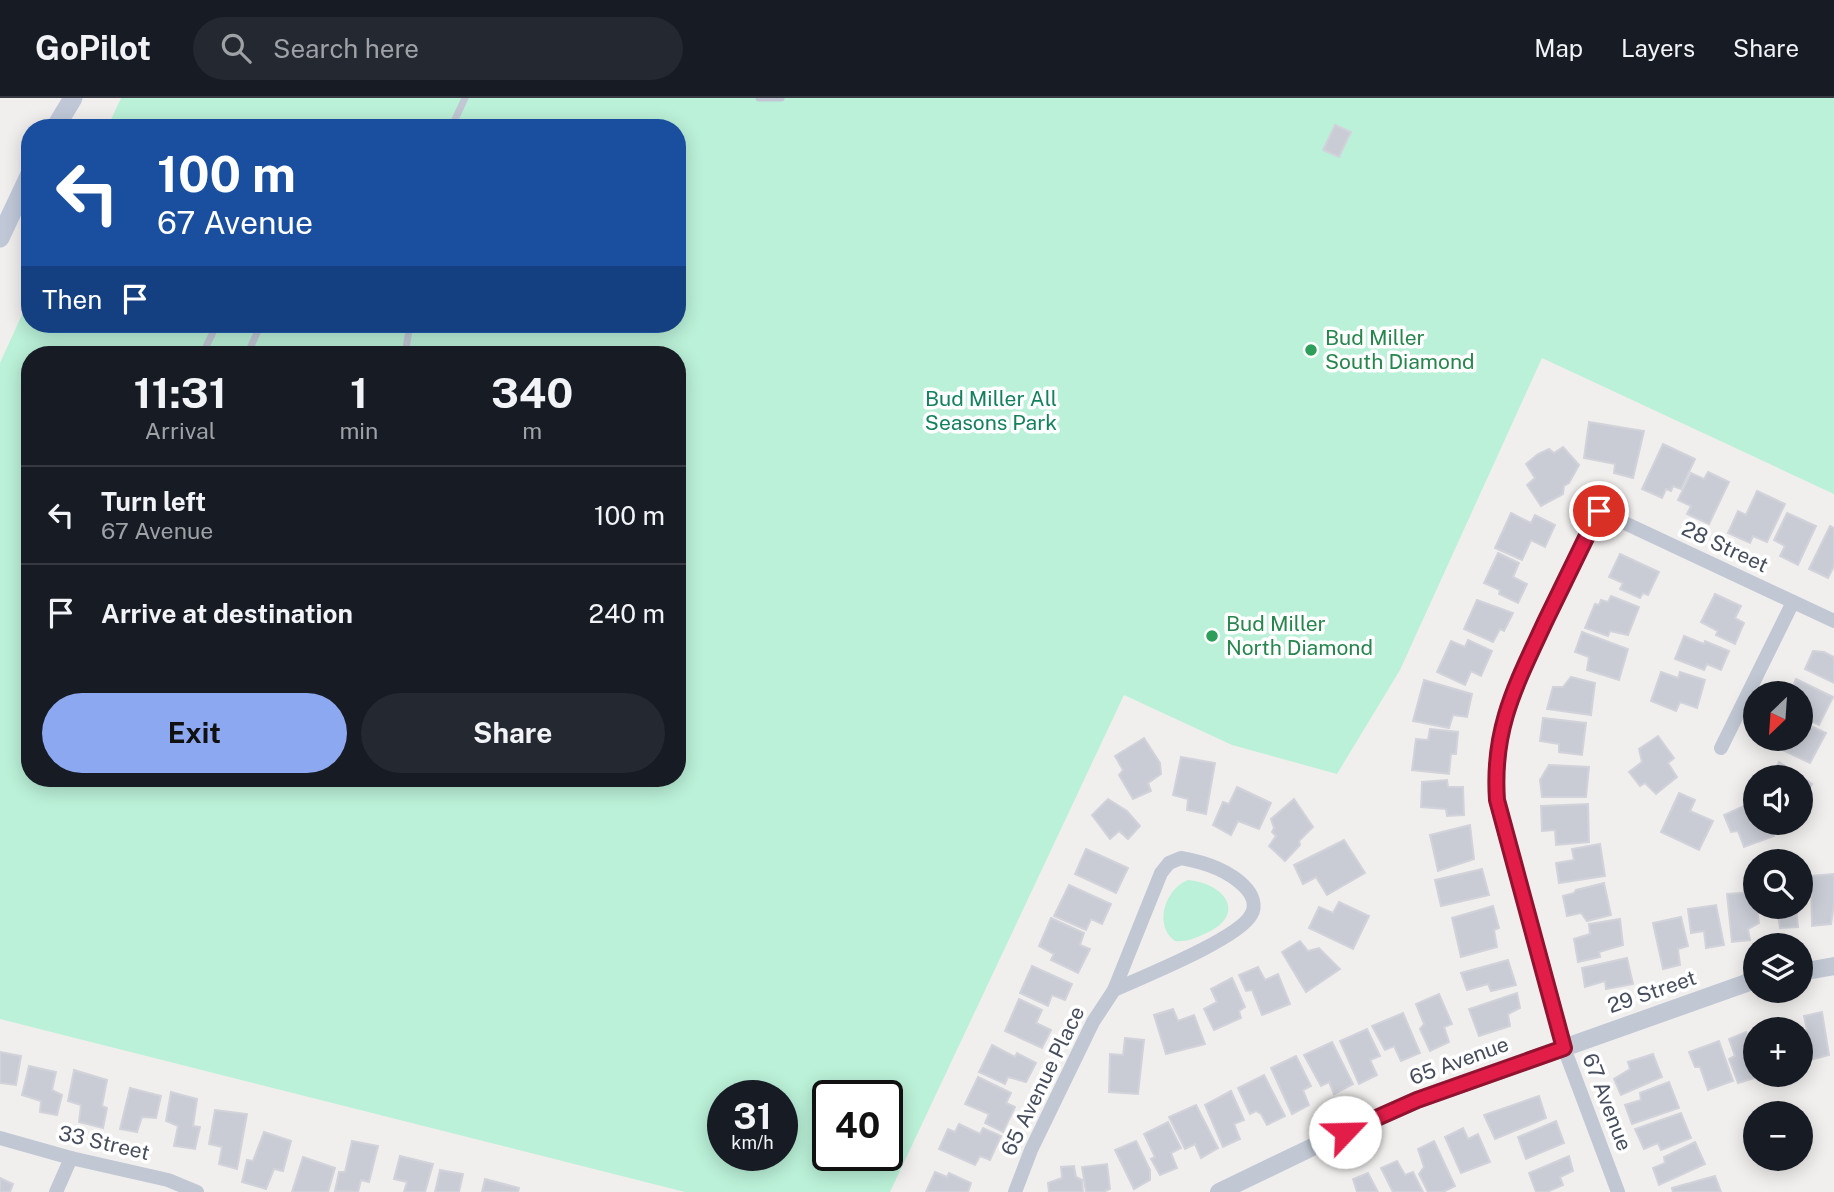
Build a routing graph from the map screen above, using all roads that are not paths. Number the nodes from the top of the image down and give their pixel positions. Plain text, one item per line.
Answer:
1 (58, 98) edge
2 (74, 98) edge
3 (465, 98) edge
4 (759, 98) edge
5 (780, 98) edge
6 (51, 119) edge
7 (61, 119) edge
8 (455, 119) edge
9 (21, 193) edge
10 (0, 238) edge
11 (1599, 511) joint
12 (1793, 602) junction
13 (1834, 621) edge
14 (1721, 748) dead end
15 (1834, 966) edge
16 (1813, 970) edge
17 (1743, 984) edge
18 (1114, 990) junction
19 (1564, 1048) junction
20 (0, 1138) edge
21 (71, 1158) junction
22 (56, 1192) edge
23 (197, 1192) edge
24 (1015, 1192) edge
25 (1219, 1192) edge
26 (1618, 1192) edge

1 - 6 main road
2 - 7 main road
3 - 8 lane
4 - 5 lane
9 - 10 main road
11 - 12 street, 28 Street
11 - 19 street, 67 Avenue
12 - 13 street, 28 Street
12 - 14 street
15 - 16 street
17 - 19 street, 29 Street
18 - 18 street, 65 Avenue Place
18 - 24 street, 65 Avenue Place
19 - 25 street, 65 Avenue
19 - 26 street, 67 Avenue
20 - 21 street, 33 Street
21 - 22 street
21 - 23 street, 33 Street

